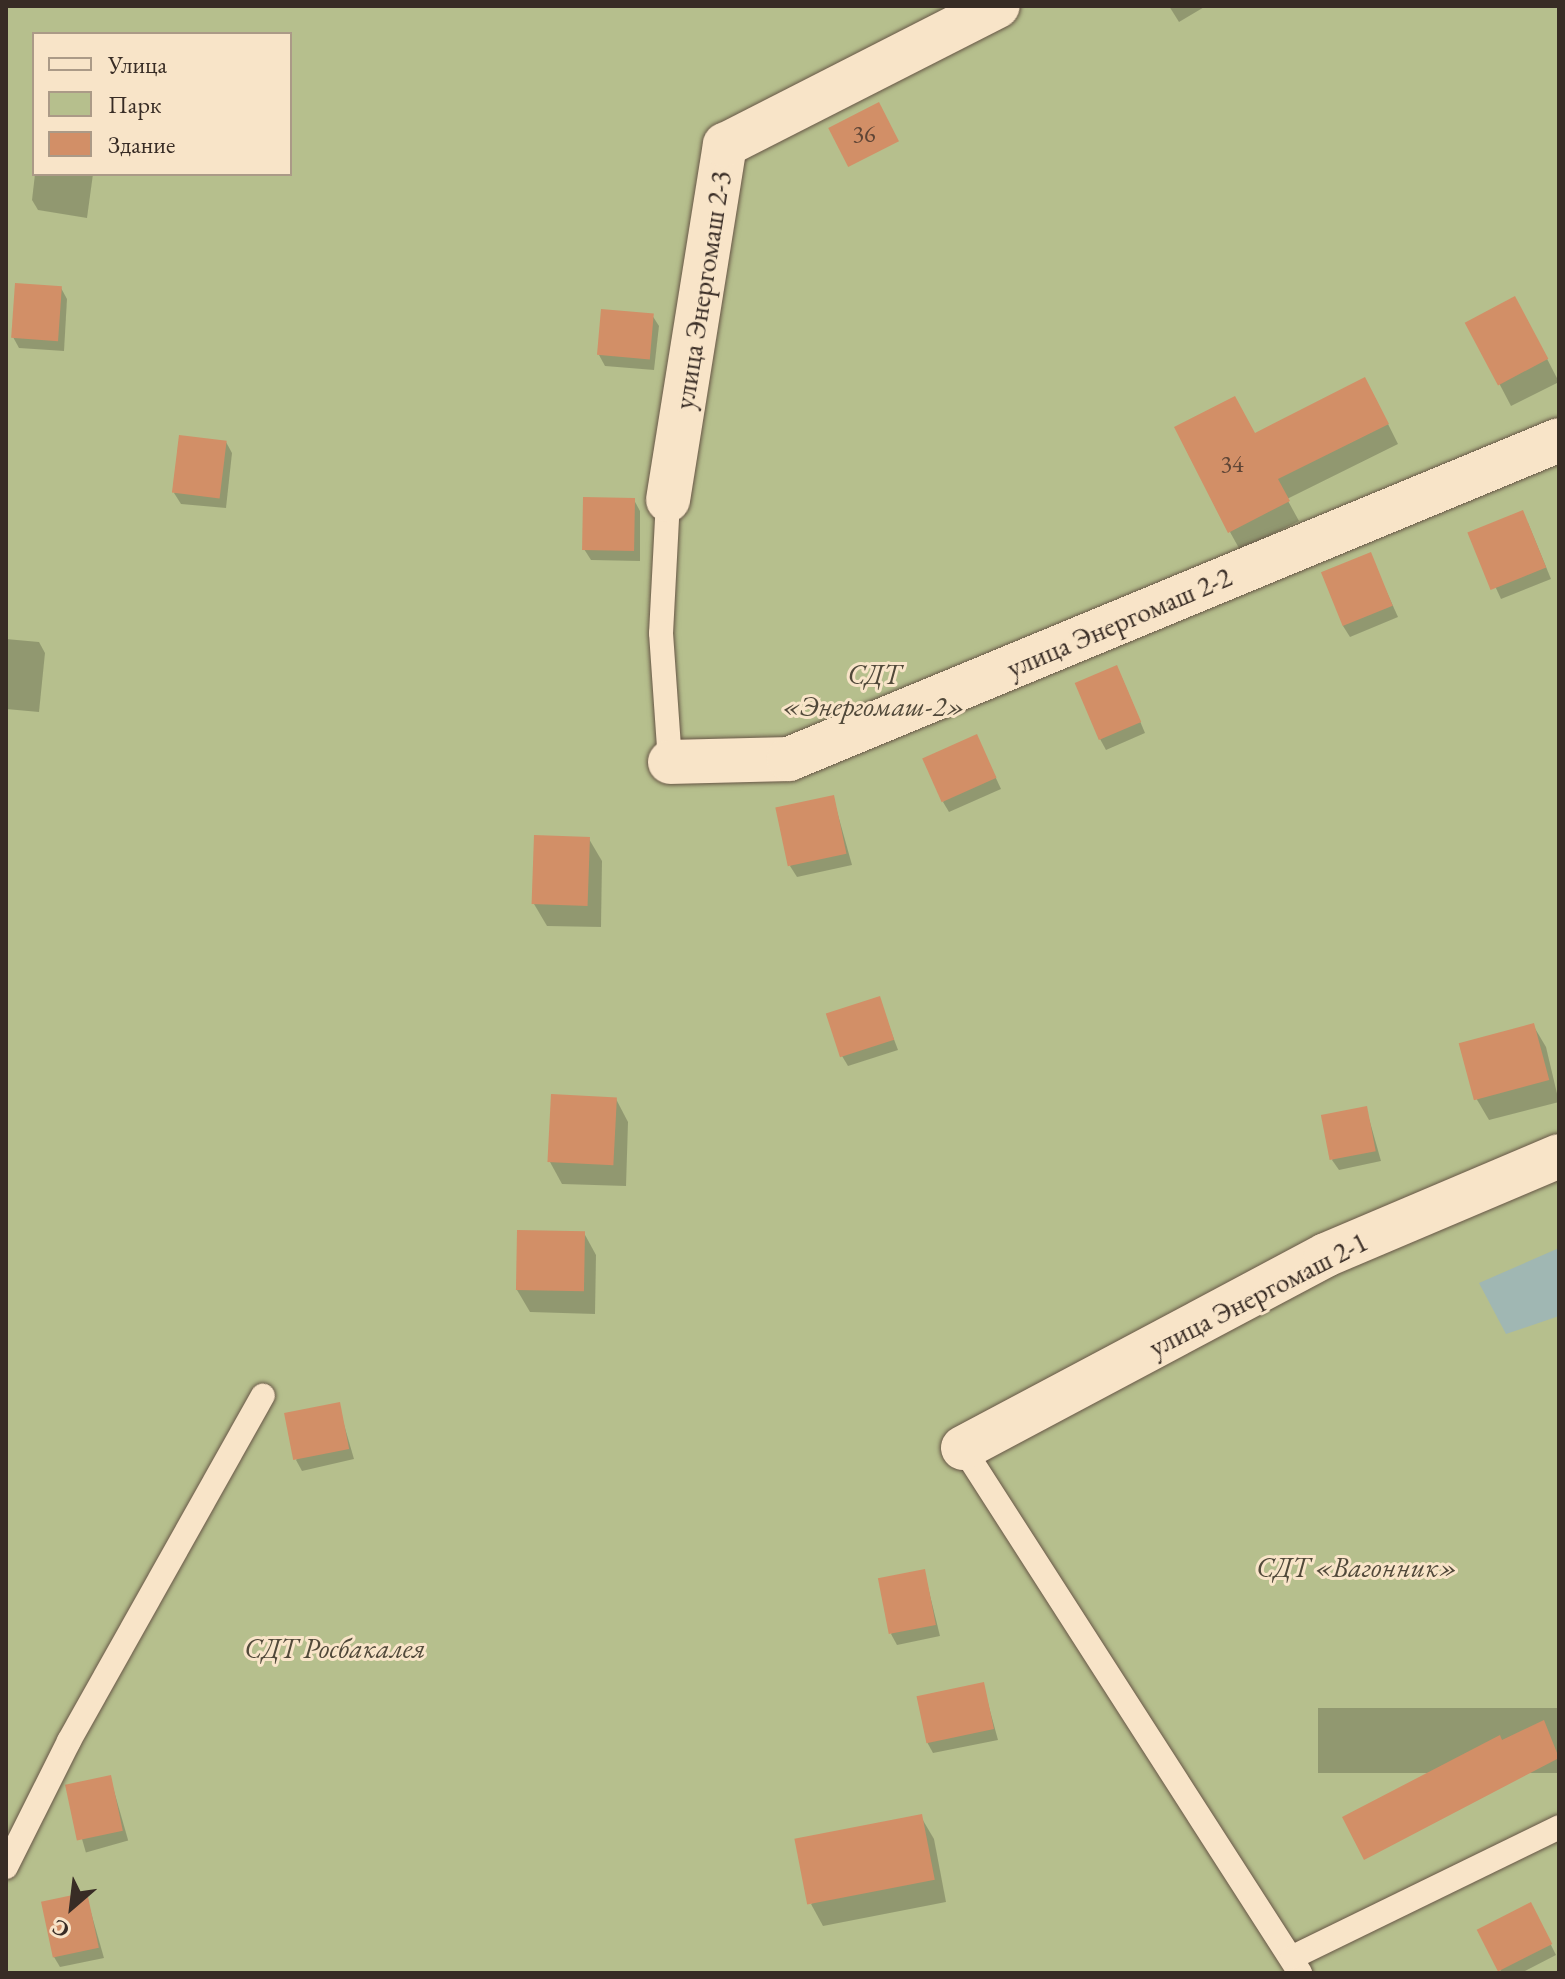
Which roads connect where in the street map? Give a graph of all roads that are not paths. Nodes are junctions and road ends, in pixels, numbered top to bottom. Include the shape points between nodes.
1 (998, 6) edge
2 (1559, 440) edge
3 (668, 500) joint
4 (670, 762) joint
5 (1559, 1156) edge
6 (263, 1396) dead end
7 (963, 1448) joint
8 (1559, 1827) edge
9 (6, 1867) edge
10 (1297, 1965) edge

1 - 3 street, улица Энергомаш 2-3 via 725,145
2 - 4 street, улица Энергомаш 2-2 via 789,759
3 - 4 lane via 661,633
5 - 7 street, улица Энергомаш 2-1 via 1326,1255
6 - 9 lane via 69,1741
7 - 10 lane
8 - 10 lane

